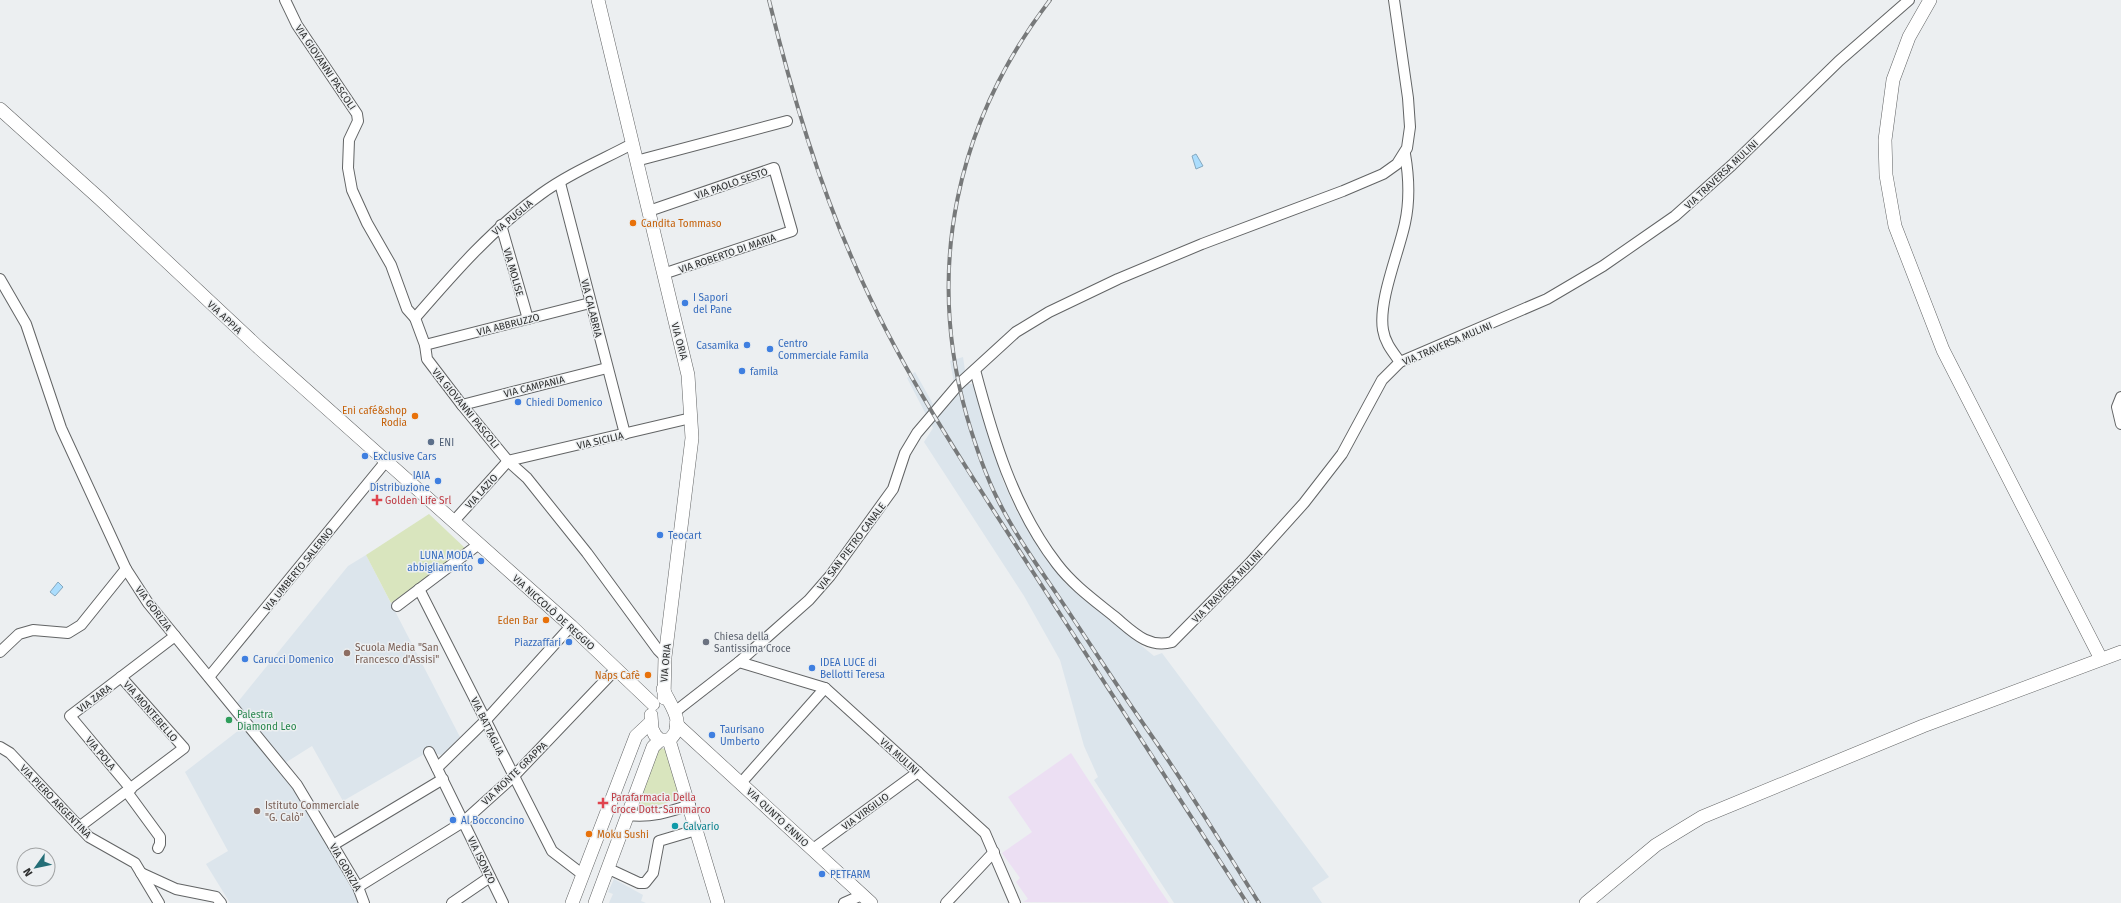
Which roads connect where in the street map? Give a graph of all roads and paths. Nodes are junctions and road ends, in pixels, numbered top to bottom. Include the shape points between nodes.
1 (285, 0) edge
2 (598, 0) edge
3 (1394, 0) edge
4 (1909, 0) edge
5 (1930, 0) edge
6 (0, 109) edge
7 (787, 121) dead end
8 (632, 144) junction
9 (1405, 154) junction
10 (636, 161) junction
11 (560, 183) junction
12 (649, 211) junction
13 (501, 225) junction
14 (792, 231) joint
15 (663, 274) junction
16 (0, 279) edge
17 (590, 303) junction
18 (415, 318) junction
19 (528, 319) junction
20 (425, 345) junction
21 (1400, 362) junction
22 (607, 368) junction
23 (975, 370) junction
24 (2121, 397) edge
25 (462, 405) junction
26 (691, 418) junction
27 (2121, 424) edge
28 (625, 434) junction
29 (387, 460) junction
30 (508, 461) junction
31 (454, 521) junction
32 (479, 544) junction
33 (126, 569) junction
34 (419, 589) junction
35 (397, 606) dead end
36 (571, 626) junction
37 (175, 636) junction
38 (0, 652) edge
39 (2121, 652) edge
40 (665, 656) junction
41 (2101, 659) junction
42 (739, 662) junction
43 (616, 668) junction
44 (121, 677) junction
45 (209, 677) junction
46 (825, 688) junction
47 (661, 697) junction
48 (70, 716) joint
49 (486, 720) junction
50 (651, 722) junction
51 (679, 722) junction
52 (665, 740) junction
53 (0, 747) edge
54 (429, 752) dead end
55 (437, 768) junction
56 (918, 772) junction
57 (513, 777) junction
58 (443, 779) junction
59 (741, 783) junction
60 (129, 791) junction
61 (690, 805) junction
62 (628, 816) junction
63 (463, 822) junction
64 (79, 827) junction
65 (696, 830) junction
66 (333, 845) junction
67 (158, 848) dead end
68 (813, 849) junction
69 (994, 852) junction
70 (609, 869) junction
71 (141, 873) junction
72 (582, 874) junction
73 (490, 877) junction
74 (358, 887) junction
75 (866, 899) edge
76 (159, 903) edge
77 (221, 903) edge
78 (364, 903) edge
79 (452, 903) edge
80 (503, 903) edge
81 (572, 903) edge
82 (595, 903) edge
83 (718, 903) edge
84 (844, 903) edge
85 (946, 903) edge
86 (1016, 903) edge
87 (1586, 903) edge

1 - 18 street, VIA GIOVANNI PASCOLI via 297,25 357,114 358,121 349,140 348,168 352,190 391,265 406,309
2 - 8 main road, VIA ORIA
3 - 9 street via 1408,98 1409,139
4 - 21 street, VIA TRAVERSA MULINI via 1839,61 1732,165 1675,216 1603,266 1547,299
5 - 41 main road via 1909,37 1893,80 1885,140 1886,174 1895,226 1943,350
6 - 29 main road, VIA APPIA via 258,347
7 - 10 street
8 - 10 main road, VIA ORIA
8 - 11 street, VIA PUGLIA
9 - 21 street via 1410,183 1405,223 1384,306 1383,330 1388,346
9 - 23 street, VIA SAN PIETRO CANALE via 1384,174 1202,244 1098,288 1049,312 1008,338
10 - 12 main road, VIA ORIA
11 - 13 street, VIA PUGLIA via 542,193
11 - 17 street, VIA CALABRIA
12 - 14 street, VIA PAOLO SESTO via 774,168
12 - 15 main road, VIA ORIA
13 - 18 street, VIA PUGLIA
13 - 19 street, VIA MOLISE
14 - 15 street, VIA ROBERTO DI MARIA
15 - 26 main road, VIA ORIA via 686,359
16 - 33 street, VIA GORIZIA via 26,324 61,428
17 - 19 street, VIA ABBRUZZO
17 - 22 street, VIA CALABRIA
18 - 20 street, VIA GIOVANNI PASCOLI
19 - 20 street, VIA ABBRUZZO
20 - 25 street, VIA GIOVANNI PASCOLI via 427,359
21 - 23 street, VIA TRAVERSA MULINI via 1382,380 1342,454 1304,504 1172,642 1161,645 1148,642 1134,633 1078,588 1057,564 1020,504 1000,455
22 - 25 street, VIA CAMPANIA
22 - 28 street, VIA CALABRIA
23 - 42 street, VIA SAN PIETRO CANALE via 917,433 905,453 893,489 830,576 809,600
24 - 27 street via 2117,407
25 - 30 street, VIA GIOVANNI PASCOLI
26 - 28 street, VIA SICILIA
26 - 40 main road, VIA ORIA via 692,438
28 - 30 street, VIA SICILIA
29 - 31 main road, VIA APPIA
29 - 45 street, VIA UMBERTO SALERNO
30 - 31 street, VIA LAZIO
30 - 40 street, VIA GIOVANNI PASCOLI via 527,478
31 - 32 main road, VIA NICCOLÒ DE REGGIO
32 - 34 street
32 - 36 main road, VIA NICCOLÒ DE REGGIO
33 - 37 street, VIA GORIZIA via 148,603
33 - 38 street via 81,625 68,633 33,630 20,634
34 - 35 street
34 - 49 street, VIA BATTAGLIA
36 - 43 main road, VIA NICCOLÒ DE REGGIO
36 - 49 street
37 - 44 street, VIA ZARA
37 - 45 street, VIA GORIZIA
39 - 41 main road
40 - 47 main road, VIA ORIA
41 - 87 main road via 1923,726 1702,817 1656,845
42 - 46 street, VIA MULINI
42 - 51 street, VIA SAN PIETRO CANALE
43 - 47 main road, VIA NICCOLÒ DE REGGIO
43 - 57 street, VIA MONTE GRAPPA
44 - 48 street, VIA ZARA
44 - 60 street, VIA MONTEBELLO via 184,748
45 - 66 street, VIA GORIZIA via 297,785
46 - 56 street, VIA MULINI
46 - 59 street
47 - 50 main road, VIA ORIA
47 - 51 main road, VIA QUNTO ENNIO
48 - 60 street, VIA POLA
49 - 55 street
49 - 57 street, VIA BATTAGLIA
50 - 52 main road via 655,735
50 - 72 main road via 636,736
51 - 52 main road via 675,732
51 - 59 main road, VIA QUNTO ENNIO
52 - 61 main road
52 - 62 main road via 653,747
53 - 64 street, VIA PIERO ARGENTINA via 10,753
54 - 55 street, VIA ISONZO
55 - 58 street, VIA ISONZO
56 - 68 street, VIA VIRGILIO
56 - 69 street, VIA MULINI via 985,833
57 - 63 street, VIA MONTE GRAPPA
57 - 72 street, VIA BATTAGLIA via 552,851
58 - 63 street, VIA ISONZO
58 - 66 street
59 - 68 main road, VIA QUNTO ENNIO
60 - 64 street
60 - 67 street, VIA POLA via 160,837
61 - 62 street via 662,814
61 - 65 main road
62 - 70 main road
63 - 73 street, VIA ISONZO
63 - 74 street, VIA MONTE GRAPPA
64 - 71 street, VIA PIERO ARGENTINA via 89,837 135,863
65 - 70 street via 659,841 653,873 645,883
65 - 83 main road
66 - 74 street, VIA GORIZIA
68 - 75 main road, VIA QUNTO ENNIO
69 - 85 street
69 - 86 street, VIA MULINI
70 - 82 main road
71 - 76 street
71 - 77 street via 176,889 216,897
72 - 81 main road
73 - 79 street
73 - 80 street, VIA ISONZO
74 - 78 street, VIA GORIZIA
75 - 84 street

